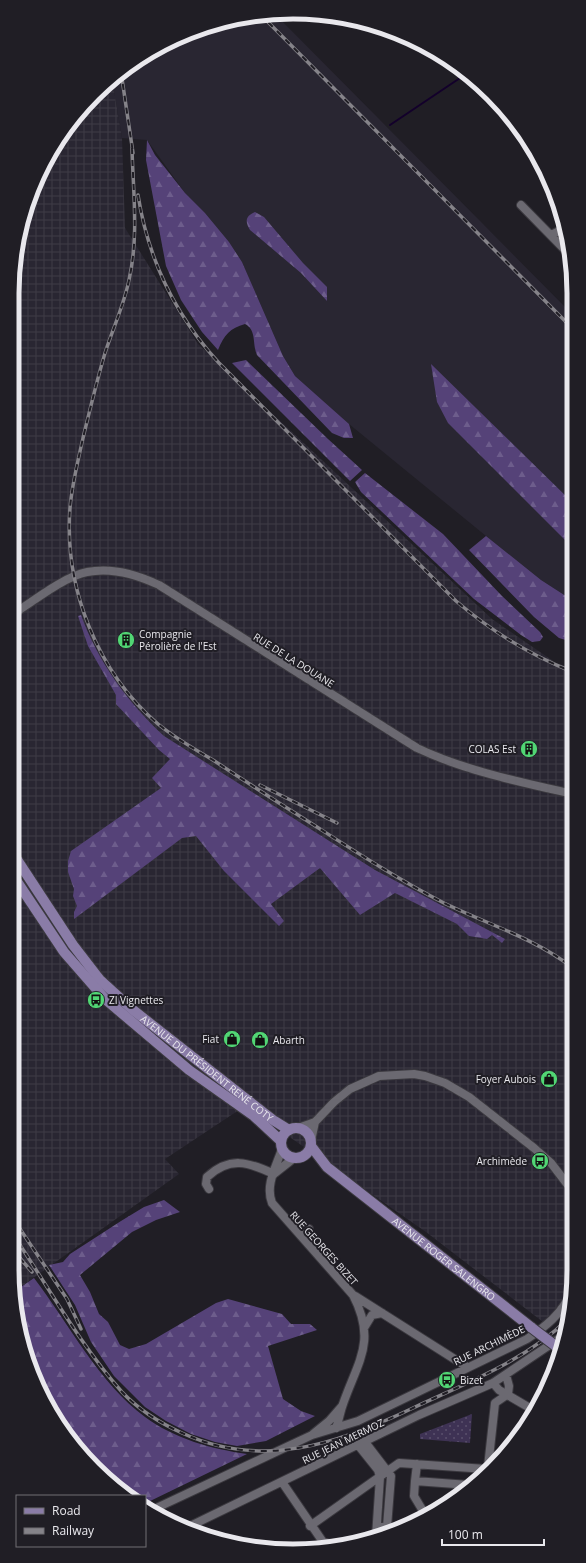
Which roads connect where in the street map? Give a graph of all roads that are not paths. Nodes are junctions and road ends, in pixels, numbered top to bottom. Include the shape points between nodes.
1 (521, 205) dead end
2 (560, 231) edge
3 (551, 235) junction
4 (563, 248) edge
5 (19, 611) edge
6 (567, 793) edge
7 (19, 863) edge
8 (19, 884) edge
9 (315, 1122) junction
10 (294, 1129) junction
11 (311, 1144) junction
12 (281, 1145) junction
13 (298, 1158) junction
14 (327, 1167) junction
15 (274, 1174) junction
16 (567, 1185) edge
17 (209, 1189) dead end
18 (309, 1229) dead end
19 (303, 1238) junction
20 (353, 1295) junction
21 (565, 1303) edge
22 (382, 1313) junction
23 (364, 1328) junction
24 (558, 1339) edge
25 (556, 1347) edge
26 (467, 1367) junction
27 (506, 1375) junction
28 (493, 1383) junction
29 (508, 1394) junction
30 (342, 1405) junction
31 (530, 1408) edge
32 (363, 1418) junction
33 (336, 1428) junction
34 (312, 1436) junction
35 (361, 1444) junction
36 (488, 1463) edge
37 (417, 1464) junction
38 (483, 1468) edge
39 (388, 1471) junction
40 (380, 1477) junction
41 (282, 1482) junction
42 (415, 1482) junction
43 (463, 1485) edge
44 (157, 1508) edge
45 (423, 1511) edge
46 (193, 1525) edge
47 (310, 1526) junction
48 (377, 1527) junction
49 (387, 1527) edge
50 (387, 1527) edge
51 (377, 1531) edge
52 (324, 1542) edge

1 - 3 street
2 - 3 street
3 - 4 street
5 - 6 street, RUE DE LA DOUANE via 83,573 104,571 140,577 159,586 417,748 471,770
7 - 10 main road, AVENUE DU PRÉSIDENT RENÉ COTY via 74,946 100,980 133,1010 273,1120
8 - 12 main road, AVENUE DU PRÉSIDENT RENÉ COTY via 64,952 105,999 189,1070 254,1116
9 - 10 street
9 - 11 street
9 - 16 street via 334,1102 363,1082 379,1076 425,1076 445,1083 469,1097 551,1163
10 - 11 main road via 307,1133
10 - 12 main road via 285,1132
11 - 13 main road via 308,1152
11 - 14 main road, AVENUE ROGER SALENGRO
12 - 13 main road via 287,1155
12 - 15 street, RUE GEORGES BIZET
13 - 14 main road, AVENUE ROGER SALENGRO
13 - 15 street
14 - 25 main road, AVENUE ROGER SALENGRO, bridge
15 - 17 street via 251,1164 226,1164 207,1177 206,1184
15 - 19 street, RUE GEORGES BIZET via 269,1188 272,1203
18 - 19 street
19 - 20 street, RUE GEORGES BIZET
20 - 22 street
20 - 23 street, RUE GEORGES BIZET via 362,1313
21 - 26 street, RUE ARCHIMÈDE via 552,1320 527,1339
22 - 23 street via 372,1315
22 - 26 street
23 - 30 street, RUE GEORGES BIZET via 363,1355
24 - 27 street, RUE JEAN MERMOZ
26 - 32 street, RUE ARCHIMÈDE
27 - 28 street, RUE JEAN MERMOZ
27 - 29 street
28 - 29 street via 499,1390
28 - 35 street, RUE JEAN MERMOZ
29 - 31 street
29 - 36 street via 495,1403
30 - 32 street via 350,1418
30 - 33 street, RUE GEORGES BIZET
30 - 34 street, RUE GEORGES BIZET
32 - 33 street, RUE ARCHIMÈDE
33 - 34 street, RUE GEORGES BIZET
34 - 44 street, RUE GEORGES BIZET
35 - 39 street
35 - 40 street
35 - 41 street, RUE JEAN MERMOZ
37 - 38 street
37 - 39 street via 399,1464
37 - 42 street
39 - 40 street
39 - 50 street via 391,1476
40 - 47 street
40 - 48 street
41 - 46 street, RUE JEAN MERMOZ
41 - 47 street
42 - 43 street
42 - 45 street via 414,1496
47 - 52 street
48 - 49 street
48 - 51 street

